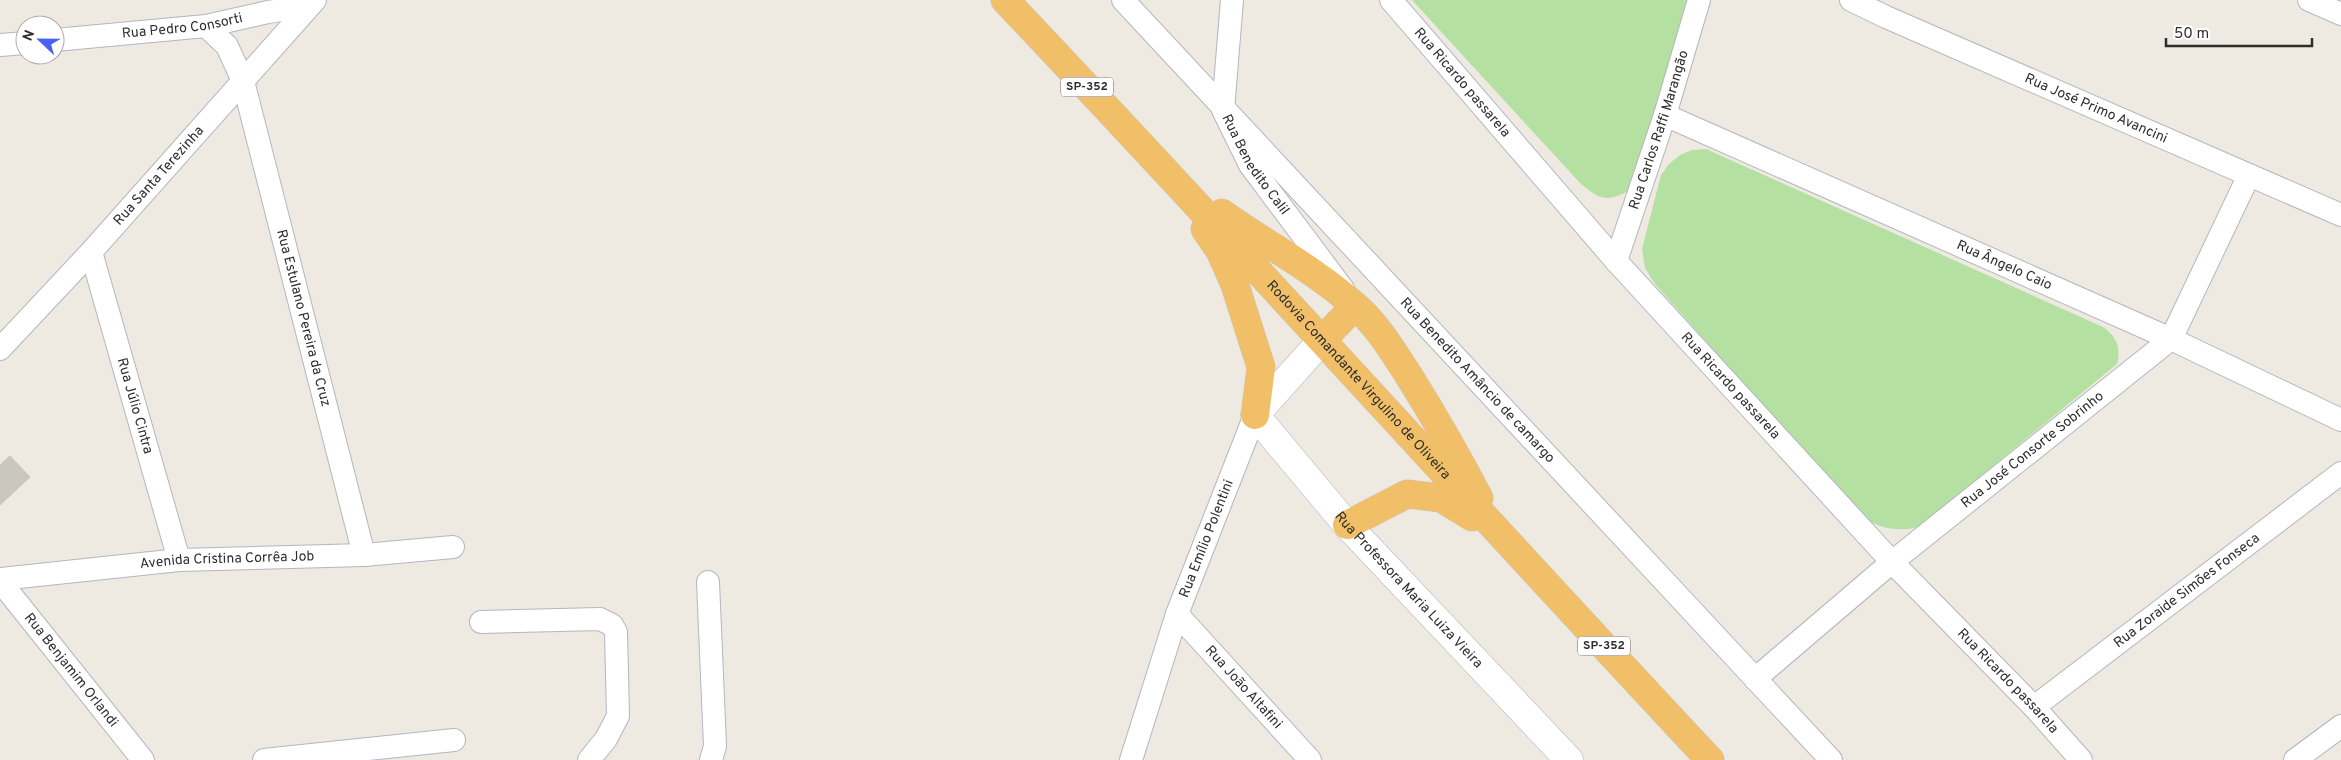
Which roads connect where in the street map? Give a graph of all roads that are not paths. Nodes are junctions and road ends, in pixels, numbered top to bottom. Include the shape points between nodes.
1 (1005, 0) edge
2 (1124, 0) edge
3 (1232, 0) edge
4 (1391, 0) edge
5 (1699, 0) edge
6 (1851, 0) edge
7 (2309, 0) edge
8 (312, 3) edge
9 (1889, 9) edge
10 (2341, 14) edge
11 (206, 26) junction
12 (65, 39) edge
13 (15, 44) edge
14 (0, 45) edge
15 (243, 81) junction
16 (1223, 110) junction
17 (1665, 115) junction
18 (1169, 173) junction
19 (2249, 175) junction
20 (2341, 215) edge
21 (91, 252) junction
22 (1616, 261) junction
23 (1355, 306) junction
24 (1323, 339) junction
25 (2171, 339) junction
26 (0, 349) edge
27 (1255, 415) junction
28 (2341, 420) edge
29 (2341, 473) edge
30 (1347, 525) junction
31 (1497, 533) junction
32 (453, 547) dead end
33 (364, 555) junction
34 (179, 560) junction
35 (1892, 562) junction
36 (0, 580) edge
37 (708, 582) dead end
38 (1176, 614) junction
39 (481, 622) dead end
40 (1756, 679) junction
41 (2034, 708) junction
42 (2341, 726) edge
43 (454, 740) dead end
44 (142, 760) edge
45 (264, 760) edge
46 (589, 760) edge
47 (711, 760) edge
48 (1131, 760) edge
49 (1310, 760) edge
50 (1568, 760) edge
51 (1710, 760) edge
52 (1831, 760) edge
53 (2081, 760) edge
54 (2295, 760) edge

1 - 18 highway, Rodovia Comandante Virgulino de Oliveira / SP-352
2 - 16 street, Rua Benedito Amâncio de camargo
3 - 16 street, Rua Benedito Calil
4 - 22 street, Rua Ricardo passarela
5 - 17 street, Rua Carlos Raffi Marangão
6 - 9 street, Rua José Primo Avancini
7 - 10 street
8 - 11 street, Rua Pedro Consorti
8 - 15 street, Rua Santa Terezinha
9 - 19 street, Rua José Primo Avancini
11 - 12 street, Rua Pedro Consorti
11 - 15 street, Rua Estulano Pereira da Cruz via 226,46
13 - 14 street
15 - 21 street, Rua Santa Terezinha
15 - 33 street, Rua Estulano Pereira da Cruz
16 - 23 street, Rua Benedito Calil via 1250,165
16 - 40 street, Rua Benedito Amâncio de camargo
17 - 22 street, Rua Carlos Raffi Marangão
17 - 25 street, Rua Ângelo Caio
18 - 23 highway via 1256,238 1331,285
18 - 24 highway, Rodovia Comandante Virgulino de Oliveira / SP-352
18 - 27 highway via 1220,251 1235,284 1261,367
19 - 20 street, Rua José Primo Avancini
19 - 25 street, Rua José Consorte Sobrinho
21 - 26 street, Rua Santa Terezinha
21 - 34 street, Rua Júlio Cintra
22 - 35 street, Rua Ricardo passarela
23 - 24 highway
23 - 31 highway via 1383,335 1447,436
24 - 27 street, Rua Emílio Polentini
24 - 31 highway, Rodovia Comandante Virgulino de Oliveira / SP-352
25 - 28 street, Rua Ângelo Caio
25 - 35 street, Rua José Consorte Sobrinho
27 - 30 street, Rua Professora Maria Luiza Vieira
27 - 38 street, Rua Emílio Polentini
29 - 41 street, Rua Zoraide Simões Fonseca
30 - 31 highway via 1407,494 1441,498
30 - 50 street, Rua Professora Maria Luiza Vieira
31 - 51 highway, Rodovia Comandante Virgulino de Oliveira / SP-352
32 - 33 street, Avenida Cristina Corrêa Job
33 - 34 street, Avenida Cristina Corrêa Job
34 - 36 street, Avenida Cristina Corrêa Job
35 - 40 street, Rua José Consorte Sobrinho
35 - 41 street, Rua Ricardo passarela
36 - 44 street, Rua Benjamim Orlandi
37 - 47 street via 715,746
38 - 48 street, Rua Emílio Polentini
38 - 49 street, Rua João Altafini
39 - 46 street via 600,619 612,625 616,632 618,716 606,739
40 - 52 street, Rua Benedito Amâncio de camargo
41 - 53 street, Rua Ricardo passarela
42 - 54 street
43 - 45 street

